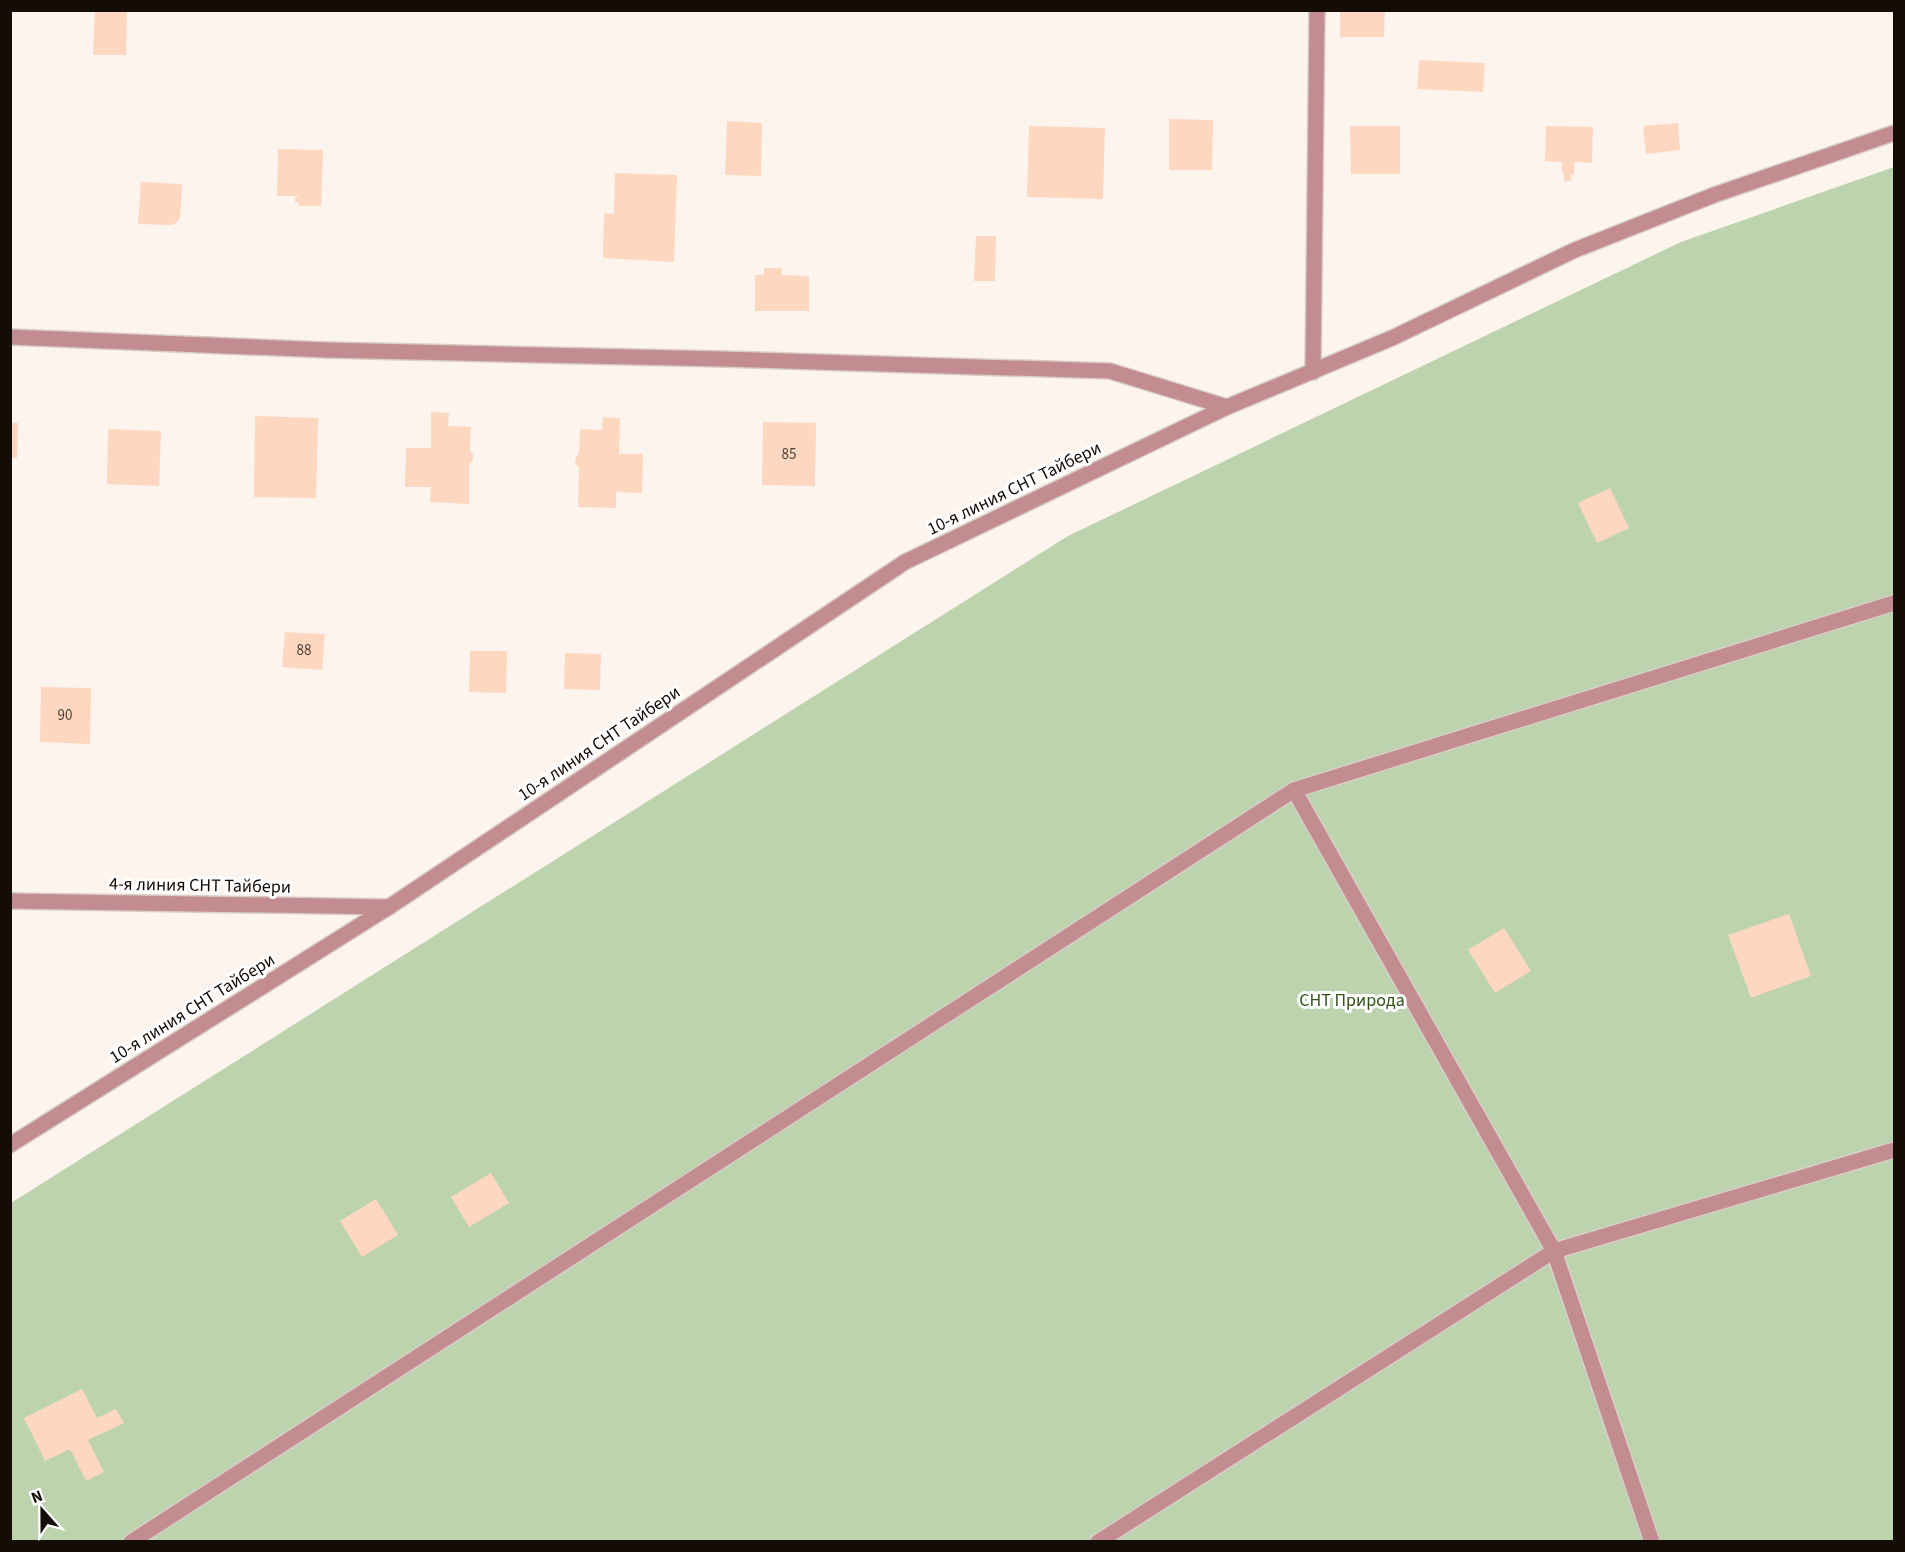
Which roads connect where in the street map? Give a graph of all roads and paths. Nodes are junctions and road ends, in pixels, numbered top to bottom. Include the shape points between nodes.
1 (1317, 10) edge
2 (1894, 133) edge
3 (10, 337) edge
4 (1313, 372) junction
5 (1227, 407) junction
6 (1894, 603) edge
7 (1294, 790) junction
8 (10, 901) edge
9 (389, 907) junction
10 (10, 1145) edge
11 (1894, 1150) edge
12 (1554, 1251) junction
13 (130, 1542) edge
14 (1098, 1542) edge
15 (1652, 1542) edge

1 - 4 street
2 - 4 street, 10-я линия СНТ Тайбери via 1713,195 1575,250
3 - 5 street via 326,350 1110,371
4 - 5 street, 10-я линия СНТ Тайбери
5 - 9 street, 10-я линия СНТ Тайбери via 905,562
6 - 7 street
7 - 12 street
7 - 13 street
8 - 9 street, 4-я линия СНТ Тайбери
9 - 10 street, 10-я линия СНТ Тайбери
11 - 12 street
12 - 14 street
12 - 15 street

